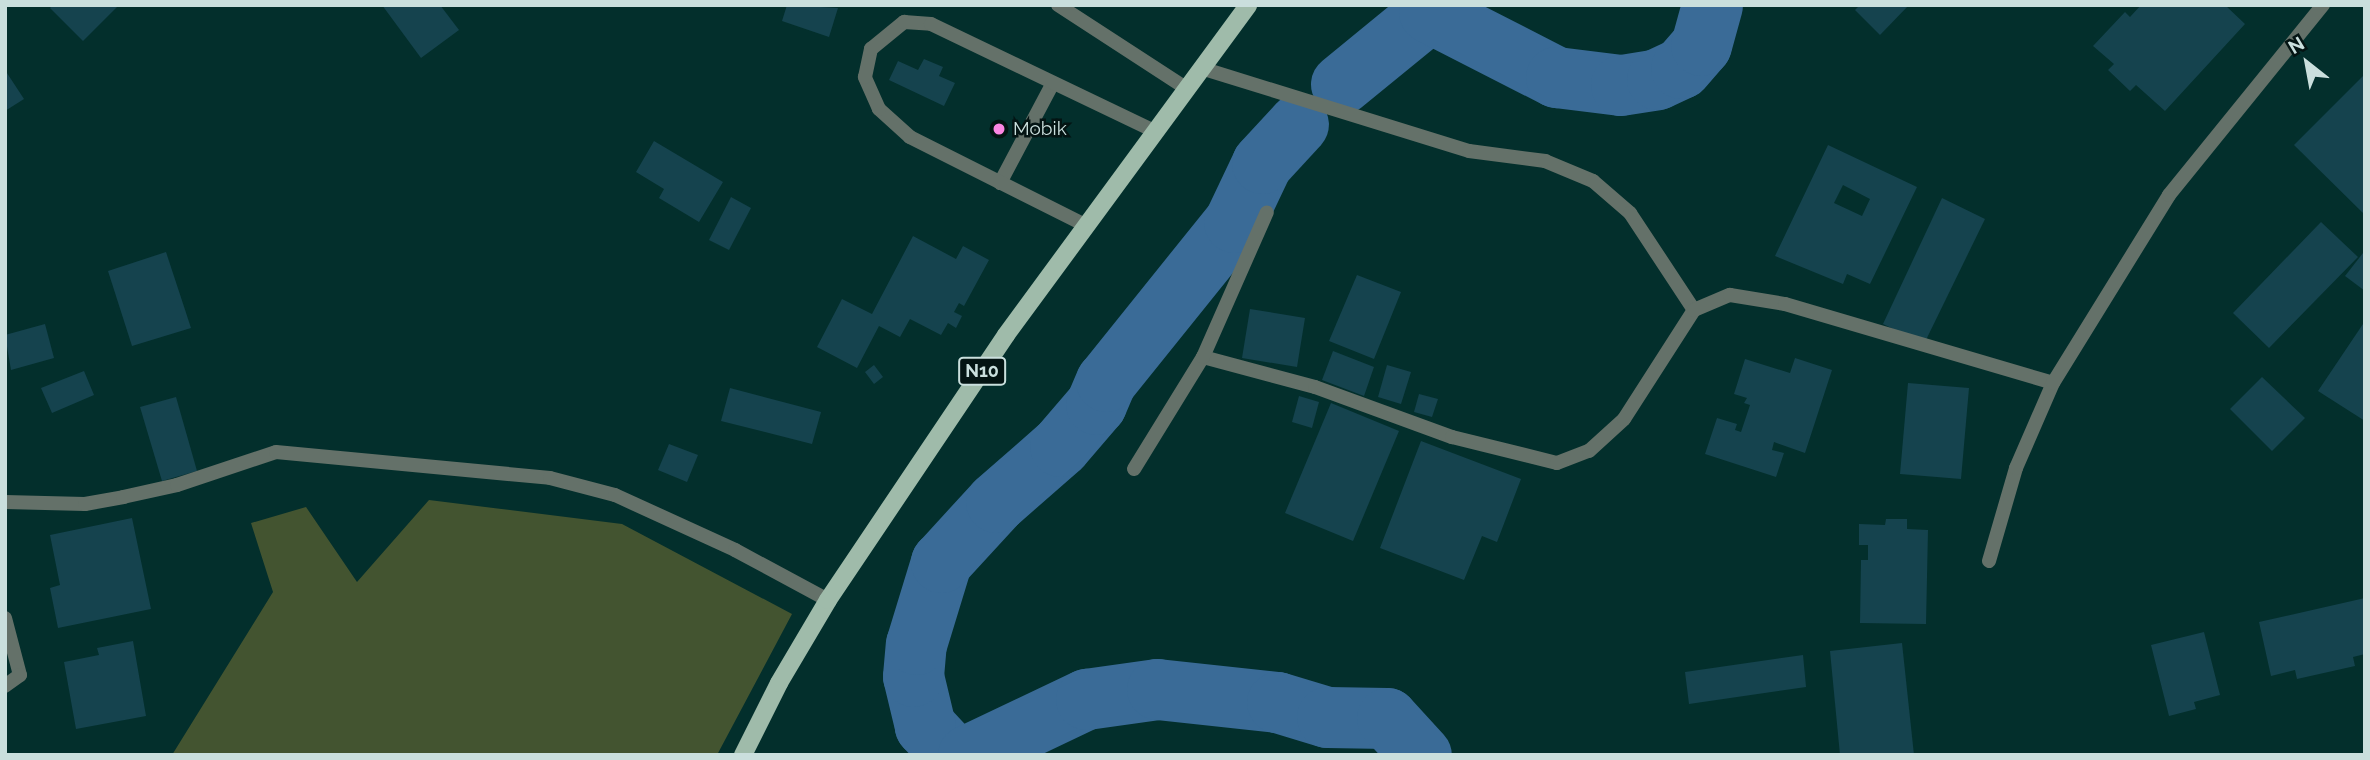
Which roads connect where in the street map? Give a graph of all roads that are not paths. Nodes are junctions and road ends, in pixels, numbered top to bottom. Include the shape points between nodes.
1 (1058, 5) edge
2 (1248, 5) edge
3 (2323, 5) edge
4 (1201, 68) junction
5 (1054, 83) junction
6 (1186, 88) junction
7 (1154, 131) junction
8 (1000, 183) junction
9 (1267, 212) dead end
10 (1084, 225) junction
11 (1694, 310) junction
12 (1203, 357) junction
13 (2053, 383) junction
14 (1134, 469) dead end
15 (5, 502) edge
16 (1989, 561) dead end
17 (828, 600) junction
18 (5, 618) edge
19 (5, 686) edge
20 (743, 755) edge

1 - 6 street
2 - 4 main road, N10
3 - 13 street via 2169,195
4 - 6 main road, N10
4 - 11 street via 1469,151 1545,161 1592,181 1630,213
5 - 7 street
5 - 8 street
5 - 8 street via 931,24 904,22 871,49 865,77 879,109 910,137
6 - 7 main road, N10
7 - 10 main road, N10
8 - 10 street
9 - 12 street
10 - 17 main road, N10
11 - 12 street via 1624,419 1589,451 1557,463 1452,437 1315,387
11 - 13 street via 1730,295 1786,304
12 - 14 street
13 - 16 street via 2016,468
15 - 17 street via 85,504 177,485 276,452 550,478 615,495
17 - 20 main road, N10
18 - 19 street via 20,675

